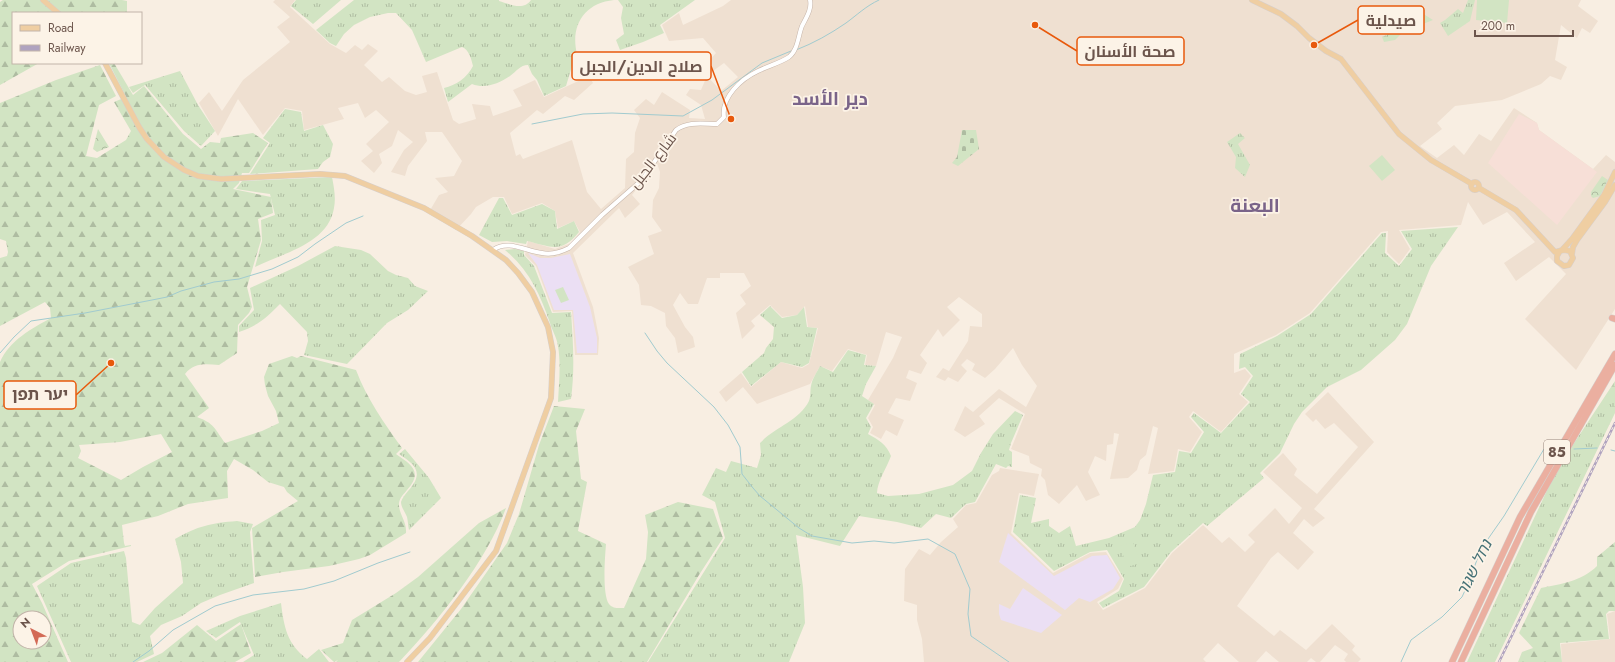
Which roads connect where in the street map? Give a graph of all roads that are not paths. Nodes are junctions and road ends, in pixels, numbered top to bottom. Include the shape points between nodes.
1 (43, 0) edge
2 (810, 0) edge
3 (1252, 0) edge
4 (57, 12) edge
5 (106, 64) edge
6 (1615, 172) edge
7 (1615, 185) edge
8 (1528, 223) junction
9 (493, 250) junction
10 (1561, 251) junction
11 (1572, 254) junction
12 (1557, 259) junction
13 (1615, 348) edge
14 (1615, 354) edge
15 (1615, 365) edge
16 (1606, 371) junction
17 (406, 662) edge
18 (1452, 662) edge
19 (1461, 662) edge

1 - 4 main road
2 - 9 street, شارع الجبل via 811,6 795,50 789,56 757,71 731,93 725,102 724,117 717,124 687,124 676,130 642,180 602,215 570,248 547,254 509,246 500,246
3 - 8 main road via 1281,14 1314,42 1341,59 1399,134 1431,160 1472,184 1478,183 1479,188 1516,210
5 - 9 main road via 147,139 164,157 184,170 198,176 221,179 320,174 345,176 424,208
6 - 10 main road via 1604,195
7 - 11 main road via 1577,240
8 - 10 main road via 1553,250
8 - 12 main road
9 - 17 main road via 511,265 532,292 548,327 553,352 551,398 496,551 430,638
10 - 11 main road via 1568,250
10 - 12 main road
11 - 12 main road via 1572,260 1566,266 1561,265
13 - 16 highway
14 - 16 highway, 85
15 - 19 highway, 85 via 1531,512
16 - 18 highway, 85 via 1520,517

